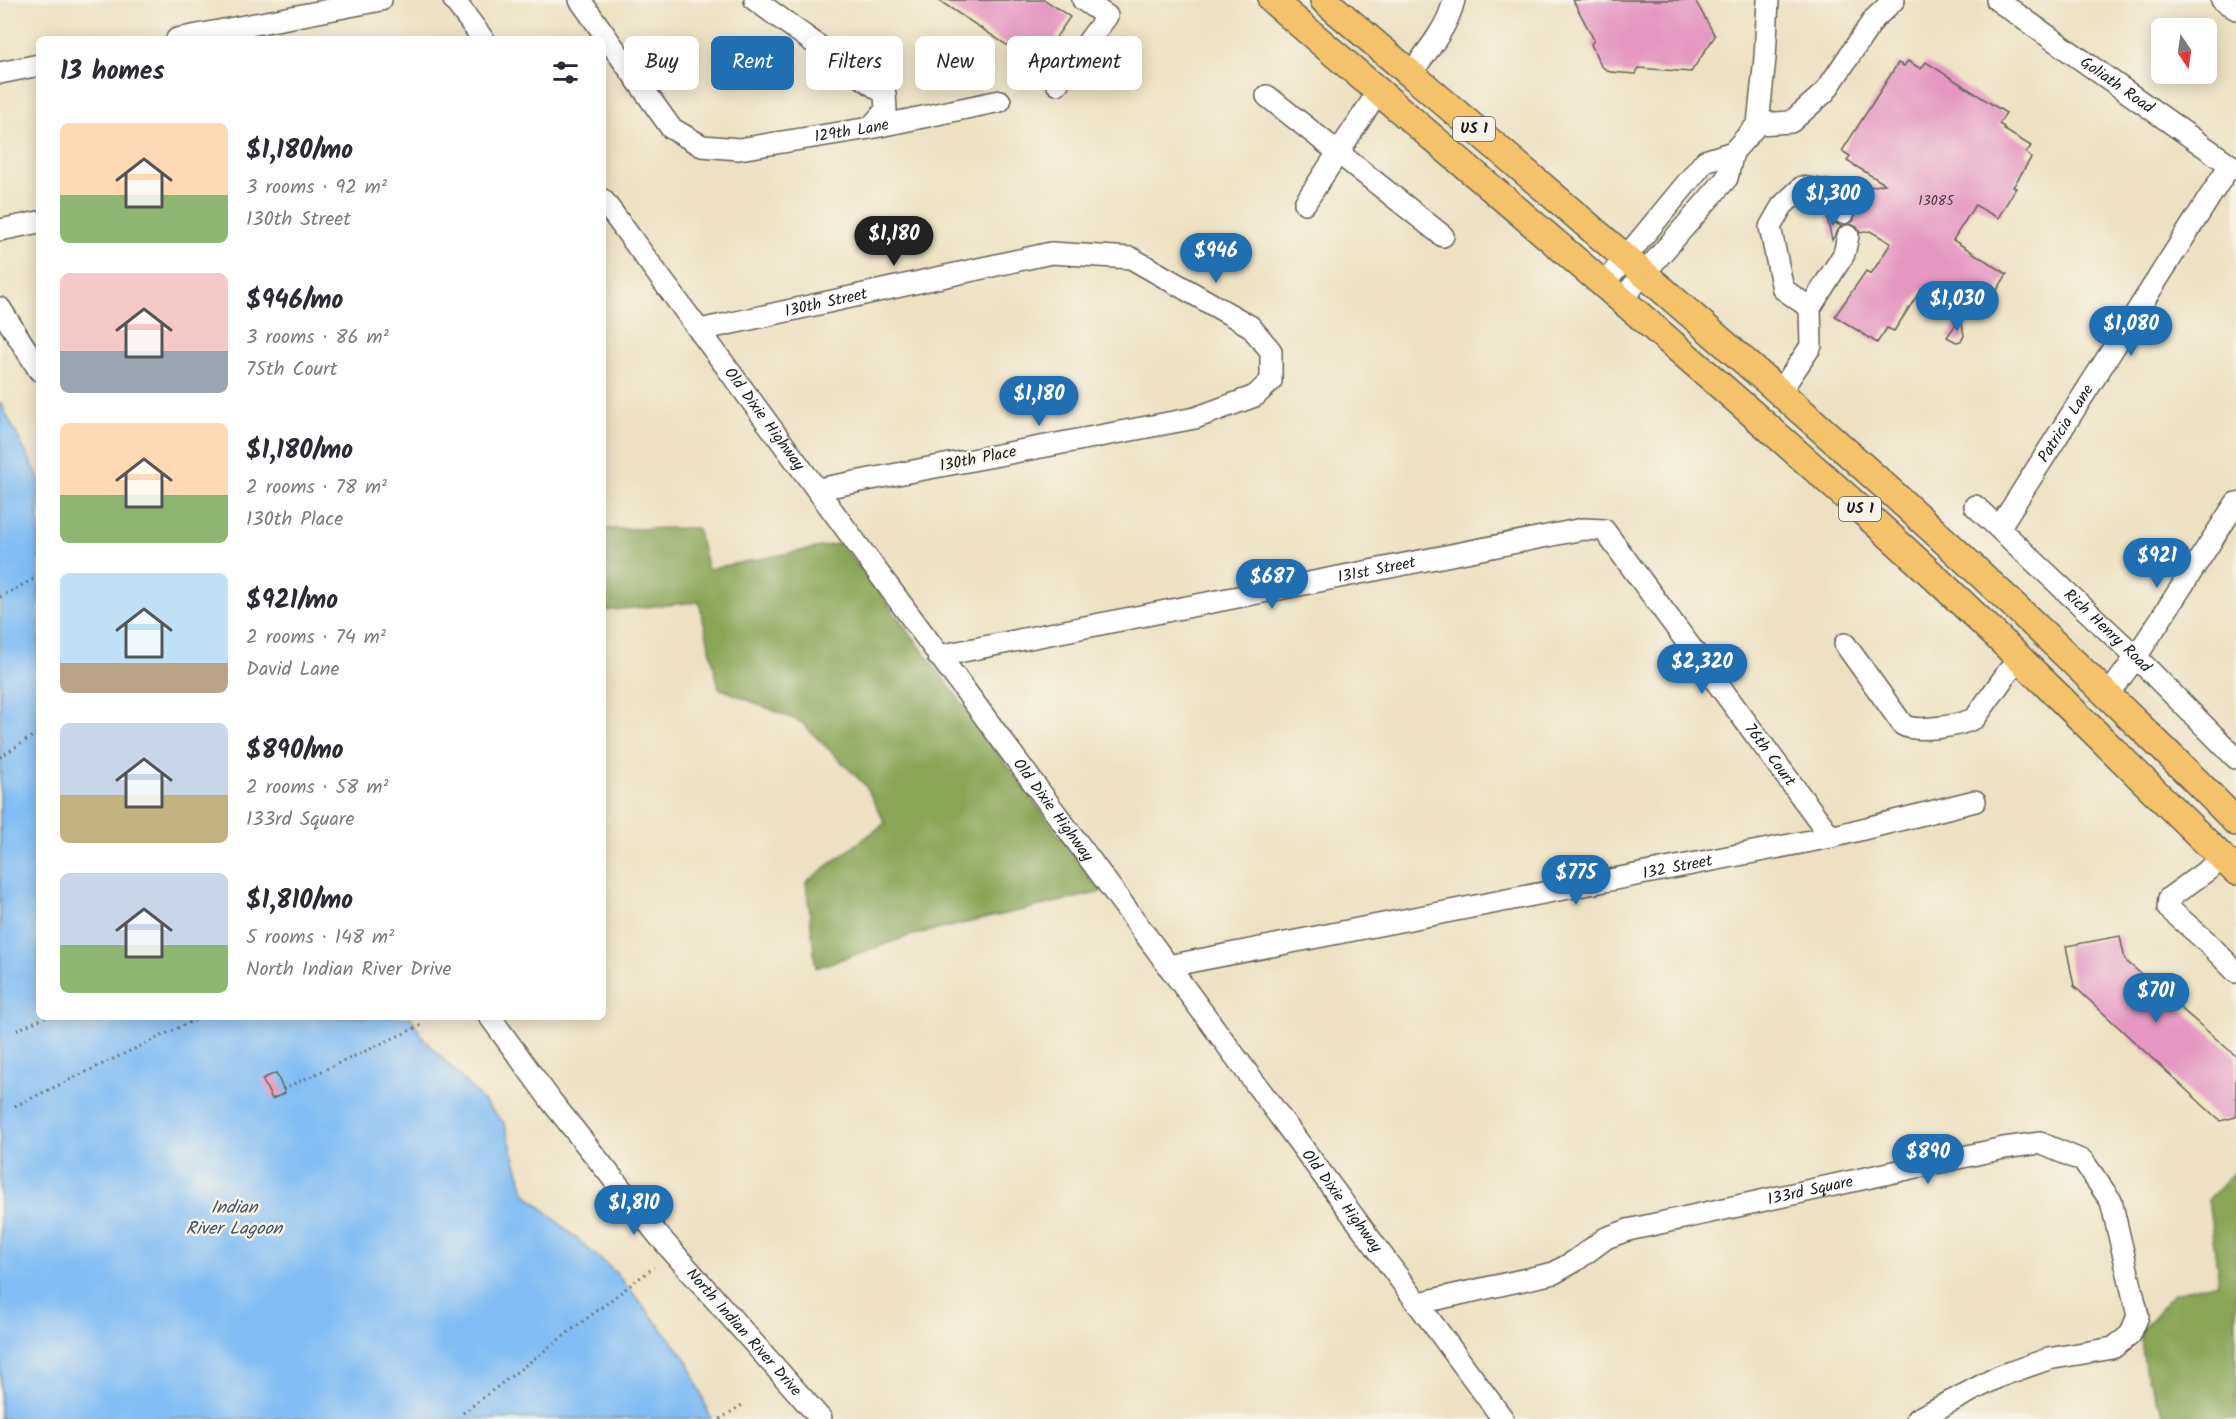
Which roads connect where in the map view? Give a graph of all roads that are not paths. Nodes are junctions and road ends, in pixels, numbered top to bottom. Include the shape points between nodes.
1 (381, 0) edge
2 (454, 0) edge
3 (580, 0) edge
4 (755, 0) edge
5 (1083, 0) edge
6 (1272, 0) edge
7 (1324, 0) edge
8 (1454, 0) edge
9 (1768, 0) edge
10 (1894, 0) edge
11 (1998, 0) edge
12 (2222, 0) edge
13 (2236, 9) edge
14 (193, 36) edge
15 (481, 36) edge
16 (606, 36) edge
17 (1092, 36) edge
18 (606, 37) edge
19 (36, 66) edge
20 (0, 73) edge
21 (1410, 74) junction
22 (1378, 92) junction
23 (1267, 96) dead end
24 (1000, 101) dead end
25 (1758, 124) junction
26 (870, 128) junction
27 (1339, 152) junction
28 (2233, 167) edge
29 (1305, 203) dead end
30 (606, 204) edge
31 (1843, 213) dead end
32 (36, 223) edge
33 (0, 230) edge
34 (1443, 236) dead end
35 (1848, 236) dead end
36 (1634, 266) junction
37 (1612, 292) junction
38 (0, 308) edge
39 (1810, 308) junction
40 (700, 330) junction
41 (36, 365) edge
42 (1271, 381) joint
43 (1780, 392) junction
44 (818, 489) junction
45 (2236, 503) edge
46 (1975, 506) dead end
47 (1999, 528) junction
48 (1604, 530) joint
49 (1845, 644) dead end
50 (938, 656) junction
51 (2136, 657) junction
52 (2018, 658) junction
53 (2108, 695) junction
54 (2236, 758) edge
55 (1975, 801) dead end
56 (2233, 810) edge
57 (1831, 837) junction
58 (2230, 865) edge
59 (1168, 966) junction
60 (2236, 972) edge
61 (492, 1020) edge
62 (1419, 1303) junction
63 (821, 1419) edge
64 (1503, 1419) edge
65 (1917, 1419) edge

1 - 14 street
2 - 15 street
3 - 16 street, 129th Lane
4 - 26 street via 885,94 886,110
5 - 17 street via 1107,16
6 - 22 main road, US 1
7 - 21 main road, US 1
8 - 21 street via 1433,44
9 - 25 street
10 - 25 street via 1874,19 1825,92 1791,122
11 - 28 street, Goliath Road
12 - 13 street
18 - 26 street, 129th Lane via 671,128 702,146 739,149
19 - 20 street
21 - 36 main road, US 1
22 - 27 street
22 - 37 main road, US 1
23 - 27 street
24 - 26 street, 129th Lane
25 - 36 street via 1733,152 1705,161
27 - 29 street
27 - 34 street
28 - 47 street, Patricia Lane
30 - 40 street, Old Dixie Highway
31 - 39 street via 1833,192 1802,187 1782,206 1770,227 1783,289
32 - 33 street
35 - 39 street via 1844,254
36 - 37 street
36 - 43 main road, US 1
37 - 52 main road, US 1 via 1881,528
38 - 41 street
39 - 43 street via 1811,346
40 - 42 street, 130th Street via 1051,253 1093,254 1131,258 1250,326 1271,351
40 - 44 street, Old Dixie Highway
42 - 44 street, 130th Place via 1255,396 1195,418
43 - 53 main road, US 1
44 - 50 street, Old Dixie Highway
45 - 51 street
46 - 47 street, Rich Henry Road
47 - 51 street, Rich Henry Road
48 - 50 street, 131st Street via 1583,529
48 - 57 street, 76th Court
49 - 52 street via 1902,724 1919,729 1975,718
50 - 59 street, Old Dixie Highway
51 - 53 street
51 - 54 street, Rich Henry Road
52 - 58 main road, US 1
53 - 56 main road, US 1
55 - 57 street, 132 Street
57 - 59 street, 132 Street
58 - 60 street via 2169,898 2168,908
59 - 62 street, Old Dixie Highway
61 - 63 street, North Indian River Drive via 658,1235
62 - 64 street, Old Dixie Highway
62 - 65 street, 133rd Square via 1554,1273 1606,1238 1628,1230 1992,1151 2040,1143 2083,1161 2111,1201 2138,1316 2130,1335 2113,1348 2048,1359 2000,1376

